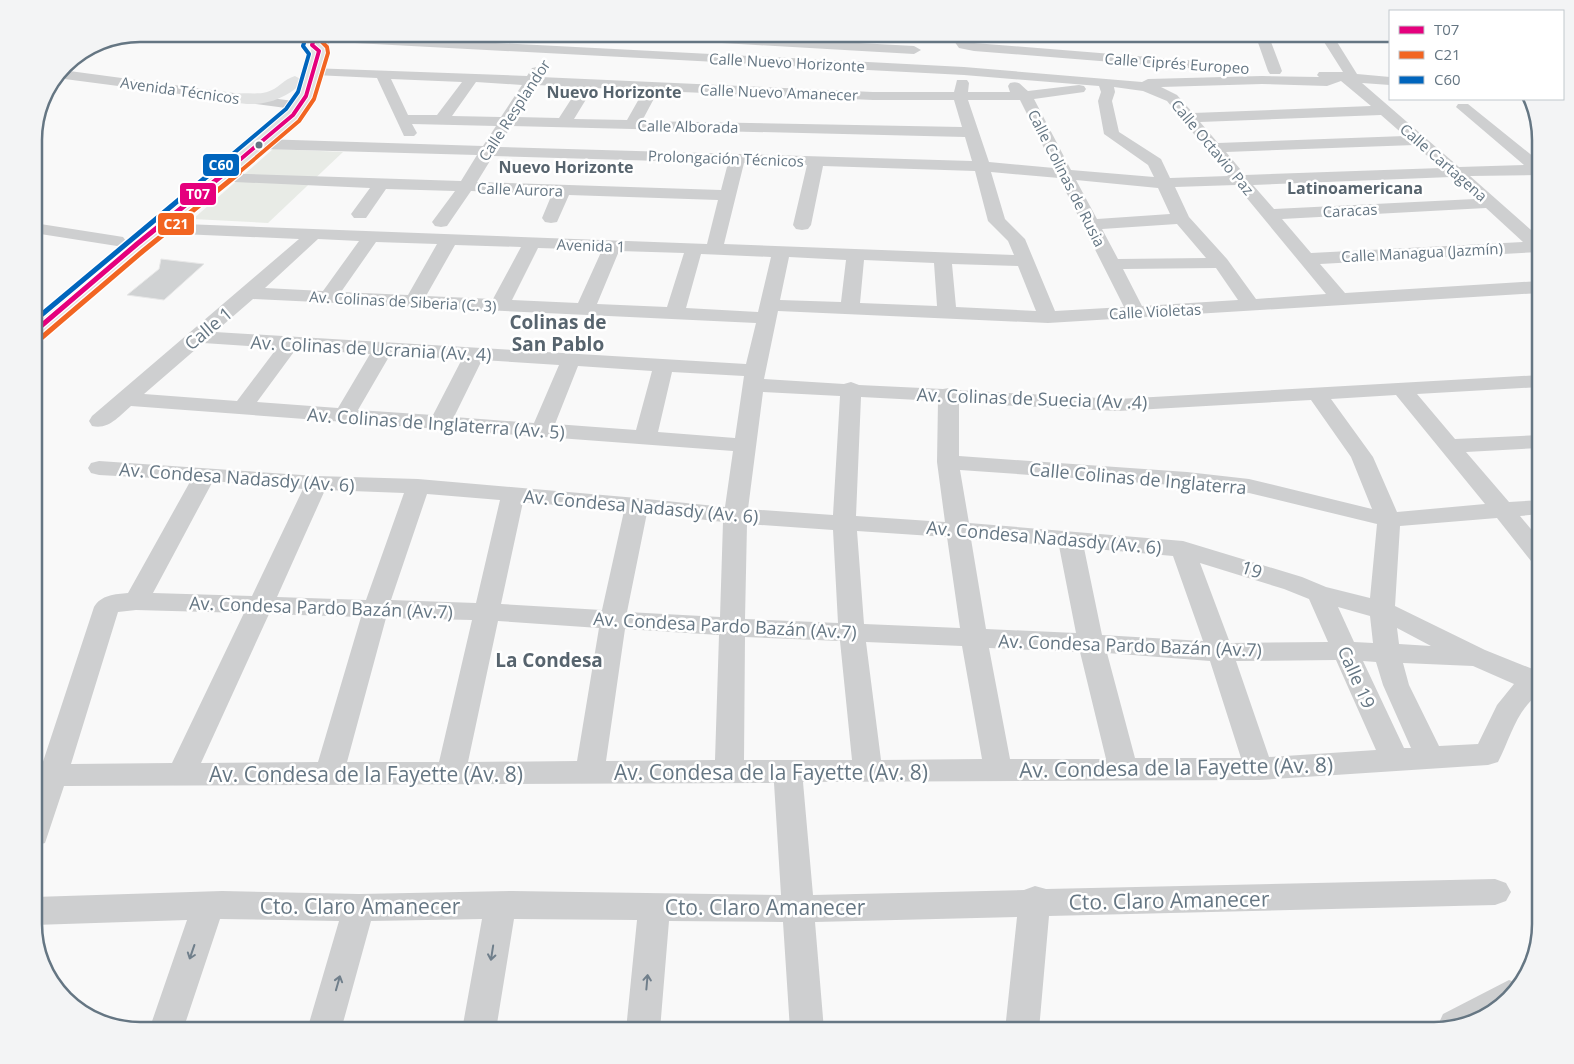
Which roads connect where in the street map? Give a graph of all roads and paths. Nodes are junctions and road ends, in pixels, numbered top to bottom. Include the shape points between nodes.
1 (314, 42) edge
2 (317, 42) edge
3 (436, 42) edge
4 (559, 42) edge
5 (821, 42) edge
6 (973, 42) edge
7 (1099, 42) edge
8 (1264, 42) edge
9 (1330, 42) edge
10 (553, 49) junction
11 (914, 50) dead end
12 (998, 50) junction
13 (1104, 58) junction
14 (315, 71) junction
15 (964, 71) junction
16 (1275, 71) junction
17 (382, 74) junction
18 (68, 75) edge
19 (1015, 77) junction
20 (1346, 77) junction
21 (472, 78) junction
22 (295, 81) junction
23 (530, 81) junction
24 (1389, 81) edge
25 (62, 82) edge
26 (588, 84) junction
27 (1124, 84) junction
28 (653, 86) junction
29 (729, 90) junction
30 (1063, 91) junction
31 (792, 92) junction
32 (1105, 94) junction
33 (873, 96) junction
34 (1025, 96) junction
35 (960, 97) junction
36 (234, 102) junction
37 (1463, 107) dead end
38 (288, 109) junction
39 (1385, 110) junction
40 (1190, 118) junction
41 (404, 119) junction
42 (440, 120) junction
43 (505, 121) junction
44 (564, 123) junction
45 (632, 125) junction
46 (711, 127) junction
47 (782, 128) junction
48 (872, 131) junction
49 (972, 132) junction
50 (257, 138) junction
51 (1416, 140) junction
52 (1214, 148) junction
53 (415, 149) junction
54 (487, 151) junction
55 (738, 159) junction
56 (816, 161) junction
57 (1532, 163) edge
58 (982, 166) junction
59 (1532, 169) edge
60 (1453, 172) junction
61 (1064, 174) junction
62 (218, 178) junction
63 (1241, 180) junction
64 (1164, 182) junction
65 (381, 184) junction
66 (466, 187) junction
67 (562, 191) junction
68 (729, 195) junction
69 (1490, 203) junction
70 (360, 214) dead end
71 (1270, 214) junction
72 (551, 218) dead end
73 (1181, 219) junction
74 (441, 222) dead end
75 (1091, 224) junction
76 (802, 225) dead end
77 (157, 228) junction
78 (43, 229) edge
79 (314, 234) junction
80 (371, 236) junction
81 (449, 239) junction
82 (117, 241) junction
83 (1532, 241) edge
84 (532, 242) junction
85 (613, 245) junction
86 (1532, 247) edge
87 (694, 248) junction
88 (714, 249) junction
89 (781, 252) junction
90 (856, 255) junction
91 (942, 258) junction
92 (1306, 259) junction
93 (1026, 261) junction
94 (1221, 263) junction
95 (1112, 264) junction
96 (1532, 287) edge
97 (250, 293) junction
98 (327, 298) junction
99 (1340, 299) junction
100 (43, 300) edge
101 (413, 302) junction
102 (1251, 305) junction
103 (499, 306) junction
104 (850, 308) junction
105 (586, 310) junction
106 (768, 312) junction
107 (946, 312) junction
108 (1136, 312) junction
109 (675, 314) junction
110 (1048, 317) junction
111 (43, 324) edge
112 (196, 337) junction
113 (290, 344) junction
114 (383, 349) junction
115 (475, 354) junction
116 (571, 360) junction
117 (664, 365) junction
118 (754, 378) junction
119 (1532, 381) edge
120 (1400, 388) junction
121 (851, 389) junction
122 (1316, 393) junction
123 (949, 395) junction
124 (126, 398) junction
125 (242, 408) junction
126 (344, 416) junction
127 (100, 421) dead end
128 (440, 423) junction
129 (541, 431) junction
130 (645, 439) junction
131 (1532, 441) edge
132 (745, 445) junction
133 (1450, 446) junction
134 (948, 462) junction
135 (98, 468) dead end
136 (206, 474) junction
137 (318, 483) junction
138 (418, 486) junction
139 (513, 495) junction
140 (637, 505) junction
141 (1532, 508) edge
142 (1503, 510) junction
143 (735, 516) junction
144 (1389, 520) junction
145 (844, 522) junction
146 (958, 530) junction
147 (1070, 540) junction
148 (1532, 545) edge
149 (1183, 549) junction
150 (1319, 594) junction
151 (136, 601) junction
152 (259, 604) junction
153 (376, 608) junction
154 (1382, 610) junction
155 (486, 612) junction
156 (613, 620) junction
157 (732, 627) junction
158 (852, 632) junction
159 (974, 638) junction
160 (1091, 643) junction
161 (1345, 651) junction
162 (1220, 652) junction
163 (1387, 652) junction
164 (1476, 657) junction
165 (1532, 680) edge
166 (1359, 684) junction
167 (1396, 685) junction
168 (1532, 686) edge
169 (1430, 758) junction
170 (1395, 760) junction
171 (1123, 768) junction
172 (1259, 769) junction
173 (998, 770) junction
174 (788, 772) junction
175 (868, 772) junction
176 (590, 773) junction
177 (729, 773) junction
178 (329, 774) junction
179 (450, 774) junction
180 (54, 775) junction
181 (181, 775) junction
182 (43, 807) edge
183 (1495, 892) dead end
184 (1035, 902) junction
185 (500, 905) junction
186 (208, 906) junction
187 (654, 906) junction
188 (359, 908) junction
189 (798, 909) junction
190 (43, 912) edge
191 (169, 1022) edge
192 (326, 1022) edge
193 (480, 1022) edge
194 (644, 1022) edge
195 (806, 1022) edge
196 (1023, 1022) edge

1 - 22 main road
2 - 14 main road
3 - 10 street, Calle Nuevo Horizonte
4 - 10 street, Calle Resplandor
5 - 11 street
6 - 12 street, Calle Ciprés Europeo
7 - 13 street
8 - 16 street
9 - 20 street, Calle Cartagena
10 - 15 street, Calle Nuevo Horizonte
10 - 23 street, Calle Resplandor
12 - 13 street, Calle Ciprés Europeo
12 - 19 street, Calle Colinas de Rusia
13 - 16 street, Calle Ciprés Europeo
14 - 17 street, Calle Nuevo Amanecer
14 - 38 main road
15 - 19 street, Calle Nuevo Horizonte
15 - 35 street
16 - 20 street, Calle Ciprés Europeo
17 - 21 street, Calle Nuevo Amanecer
17 - 41 street
18 - 36 street, Avenida Técnicos
19 - 27 street, Calle Octavio Paz
19 - 30 street
19 - 34 street, Calle Colinas de Rusia via 1015,89
20 - 24 street, Calle Ciprés Europeo
20 - 27 street via 1327,82 1262,80
20 - 39 street, Calle Cartagena
21 - 23 street, Calle Nuevo Amanecer
21 - 42 street
22 - 36 main road via 274,96
22 - 38 main road
23 - 26 street, Calle Nuevo Amanecer
23 - 43 street, Calle Resplandor
25 - 36 street, Avenida Técnicos
26 - 28 street, Calle Nuevo Amanecer
26 - 44 street
27 - 32 street, Calle Nuevo Amanecer
27 - 40 street, Calle Octavio Paz via 1162,90
28 - 29 street, Calle Nuevo Amanecer
28 - 45 street
29 - 31 street, Calle Nuevo Amanecer
29 - 46 street
30 - 32 street, Calle Nuevo Amanecer
30 - 34 street, Calle Nuevo Amanecer
31 - 33 street, Calle Nuevo Amanecer
31 - 47 street
32 - 64 street via 1112,134 1155,162
33 - 35 street, Calle Nuevo Amanecer
33 - 48 street
34 - 35 street, Calle Nuevo Amanecer
34 - 61 street, Calle Colinas de Rusia
35 - 49 street
36 - 38 street, Avenida Técnicos
36 - 50 main road via 256,116 259,122
37 - 57 street
38 - 50 main road
39 - 40 street
39 - 51 street, Calle Cartagena
40 - 52 street, Calle Octavio Paz
41 - 42 street, Calle Alborada
41 - 53 street
42 - 43 street, Calle Alborada
43 - 44 street, Calle Alborada
43 - 54 street, Calle Resplandor
44 - 45 street, Calle Alborada
45 - 46 street, Calle Alborada
46 - 47 street, Calle Alborada
47 - 48 street, Calle Alborada
48 - 49 street, Calle Alborada
49 - 58 street
50 - 53 street, Prolongación Técnicos
50 - 62 main road
50 - 82 main road
51 - 52 street
51 - 60 street, Calle Cartagena
52 - 63 street, Calle Octavio Paz
53 - 54 street, Prolongación Técnicos
54 - 55 street, Prolongación Técnicos
54 - 66 street, Calle Resplandor
55 - 56 street, Prolongación Técnicos
55 - 68 street
56 - 58 street, Prolongación Técnicos
56 - 76 street
58 - 61 street, Prolongación Técnicos
58 - 93 street via 997,221 1016,240
59 - 60 street, Prolongación Técnicos
60 - 63 street, Prolongación Técnicos
60 - 69 street, Calle Cartagena
61 - 64 street, Prolongación Técnicos
61 - 75 street, Calle Colinas de Rusia
62 - 65 street, Calle Aurora
62 - 77 main road
63 - 64 street, Prolongación Técnicos
63 - 71 street, Calle Octavio Paz
64 - 73 street
65 - 66 street, Calle Aurora
65 - 70 street
66 - 67 street, Calle Aurora
66 - 74 street, Calle Resplandor
67 - 68 street, Calle Aurora
67 - 72 street
68 - 88 street
69 - 71 street, Caracas
69 - 83 street, Calle Cartagena
71 - 92 street, Calle Octavio Paz
73 - 75 street
73 - 94 street
75 - 95 street, Calle Colinas de Rusia
77 - 79 street, Avenida 1
77 - 111 main road
78 - 82 street
79 - 80 street, Avenida 1
79 - 97 street, Calle 1
80 - 81 street, Avenida 1
80 - 98 street
81 - 84 street, Avenida 1
81 - 101 street
82 - 100 main road
84 - 85 street, Avenida 1
84 - 103 street
85 - 87 street, Avenida 1
85 - 105 street
86 - 92 street, Calle Managua (Jazmín)
87 - 88 street, Avenida 1
87 - 109 street
88 - 89 street, Avenida 1
89 - 90 street, Avenida 1
89 - 106 street
90 - 91 street, Avenida 1
90 - 104 street
91 - 93 street, Avenida 1
91 - 107 street
92 - 99 street, Calle Octavio Paz
93 - 110 street
94 - 95 street
94 - 102 street
95 - 108 street, Calle Colinas de Rusia
96 - 99 street, Calle Violetas
97 - 98 street, Av. Colinas de Siberia (C. 3)
97 - 112 street, Calle 1
98 - 101 street, Av. Colinas de Siberia (C. 3)
99 - 102 street, Calle Violetas
101 - 103 street, Av. Colinas de Siberia (C. 3)
102 - 108 street, Calle Violetas
103 - 105 street, Av. Colinas de Siberia (C. 3)
104 - 106 street, Calle Violetas
104 - 107 street, Calle Violetas
105 - 109 street, Av. Colinas de Siberia (C. 3)
106 - 109 street, Av. Colinas de Siberia (C. 3)
106 - 118 street
107 - 110 street, Calle Violetas
108 - 110 street, Calle Violetas
112 - 113 street, Av. Colinas de Ucrania (Av. 4)
112 - 124 street, Calle 1
113 - 114 street, Av. Colinas de Ucrania (Av. 4)
113 - 125 street
114 - 115 street, Av. Colinas de Ucrania (Av. 4)
114 - 126 street
115 - 116 street, Av. Colinas de Ucrania (Av. 4)
115 - 128 street
116 - 117 street, Av. Colinas de Ucrania (Av. 4)
116 - 129 street
117 - 118 street, Av. Colinas de Ucrania (Av. 4)
117 - 130 street
118 - 121 street, Av. Colinas de Suecia (Av .4)
118 - 132 street
119 - 120 street, Av. Colinas de Suecia (Av .4)
120 - 122 street, Av. Colinas de Suecia (Av .4)
120 - 133 street
121 - 123 street, Av. Colinas de Suecia (Av .4)
121 - 145 street
122 - 123 street, Av. Colinas de Suecia (Av .4) via 1118,405
122 - 144 street via 1362,457
123 - 134 street
124 - 125 street, Av. Colinas de Inglaterra (Av. 5)
124 - 127 street, Calle 1
125 - 126 street, Av. Colinas de Inglaterra (Av. 5)
126 - 128 street, Av. Colinas de Inglaterra (Av. 5)
128 - 129 street, Av. Colinas de Inglaterra (Av. 5)
129 - 130 street, Av. Colinas de Inglaterra (Av. 5)
130 - 132 street, Av. Colinas de Inglaterra (Av. 5)
131 - 133 street
132 - 143 street
133 - 142 street
134 - 144 street, Calle Colinas de Inglaterra via 1249,486
134 - 146 street
135 - 136 street, Av. Condesa Nadasdy (Av. 6)
136 - 137 street, Av. Condesa Nadasdy (Av. 6)
136 - 151 street
137 - 138 street, Av. Condesa Nadasdy (Av. 6)
137 - 152 street
138 - 139 street, Av. Condesa Nadasdy (Av. 6)
138 - 153 street
139 - 140 street, Av. Condesa Nadasdy (Av. 6)
139 - 155 street
140 - 143 street, Av. Condesa Nadasdy (Av. 6)
140 - 156 street
141 - 142 street, Calle Colinas de Inglaterra
142 - 144 street, Calle Colinas de Inglaterra
142 - 148 street
143 - 145 street, Av. Condesa Nadasdy (Av. 6)
143 - 157 street
144 - 154 street
145 - 146 street, Av. Condesa Nadasdy (Av. 6)
145 - 158 street
146 - 147 street, Av. Condesa Nadasdy (Av. 6)
146 - 159 street
147 - 149 street, Av. Condesa Nadasdy (Av. 6)
147 - 160 street
149 - 150 street, 19
149 - 162 street
150 - 154 street, 19
150 - 161 street, Calle 19
151 - 152 street, Av. Condesa Pardo Bazán (Av.7)
151 - 180 street, Av. Condesa Pardo Bazán (Av.7) via 107,607
152 - 153 street, Av. Condesa Pardo Bazán (Av.7)
152 - 181 street
153 - 155 street, Av. Condesa Pardo Bazán (Av.7)
153 - 178 street
154 - 163 street
154 - 164 street, 19
155 - 156 street, Av. Condesa Pardo Bazán (Av.7)
155 - 179 street
156 - 157 street, Av. Condesa Pardo Bazán (Av.7)
156 - 176 street
157 - 158 street, Av. Condesa Pardo Bazán (Av.7)
157 - 177 street
158 - 159 street, Av. Condesa Pardo Bazán (Av.7)
158 - 175 street
159 - 160 street, Av. Condesa Pardo Bazán (Av.7)
159 - 173 street
160 - 162 street, Av. Condesa Pardo Bazán (Av.7)
160 - 171 street
161 - 162 street, Av. Condesa Pardo Bazán (Av.7)
161 - 163 street, Av. Condesa Pardo Bazán (Av.7)
161 - 166 street, Calle 19
162 - 172 street
163 - 164 street, Av. Condesa Pardo Bazán (Av.7)
163 - 167 street
164 - 165 street, 19
166 - 167 street
166 - 170 street, Calle 19
167 - 169 street
168 - 169 street, Av. Condesa de la Fayette (Av. 8) via 1521,693 1504,716 1488,754
169 - 170 street, Av. Condesa de la Fayette (Av. 8)
170 - 172 street, Av. Condesa de la Fayette (Av. 8)
171 - 172 street, Av. Condesa de la Fayette (Av. 8)
171 - 173 street, Av. Condesa de la Fayette (Av. 8)
173 - 175 street, Av. Condesa de la Fayette (Av. 8)
174 - 175 street, Av. Condesa de la Fayette (Av. 8)
174 - 177 street, Av. Condesa de la Fayette (Av. 8)
174 - 189 street
176 - 177 street, Av. Condesa de la Fayette (Av. 8)
176 - 179 street, Av. Condesa de la Fayette (Av. 8)
178 - 179 street, Av. Condesa de la Fayette (Av. 8)
178 - 181 street, Av. Condesa de la Fayette (Av. 8)
180 - 181 street, Av. Condesa de la Fayette (Av. 8)
180 - 182 street
183 - 184 street, Cto. Claro Amanecer
184 - 189 street, Cto. Claro Amanecer
184 - 196 street
185 - 187 street, Cto. Claro Amanecer
185 - 188 street, Cto. Claro Amanecer
185 -> 193 street
186 - 188 street, Cto. Claro Amanecer
186 - 190 street, Cto. Claro Amanecer
186 -> 191 street
187 - 189 street, Cto. Claro Amanecer
194 -> 187 street
192 -> 188 street
189 - 195 street

